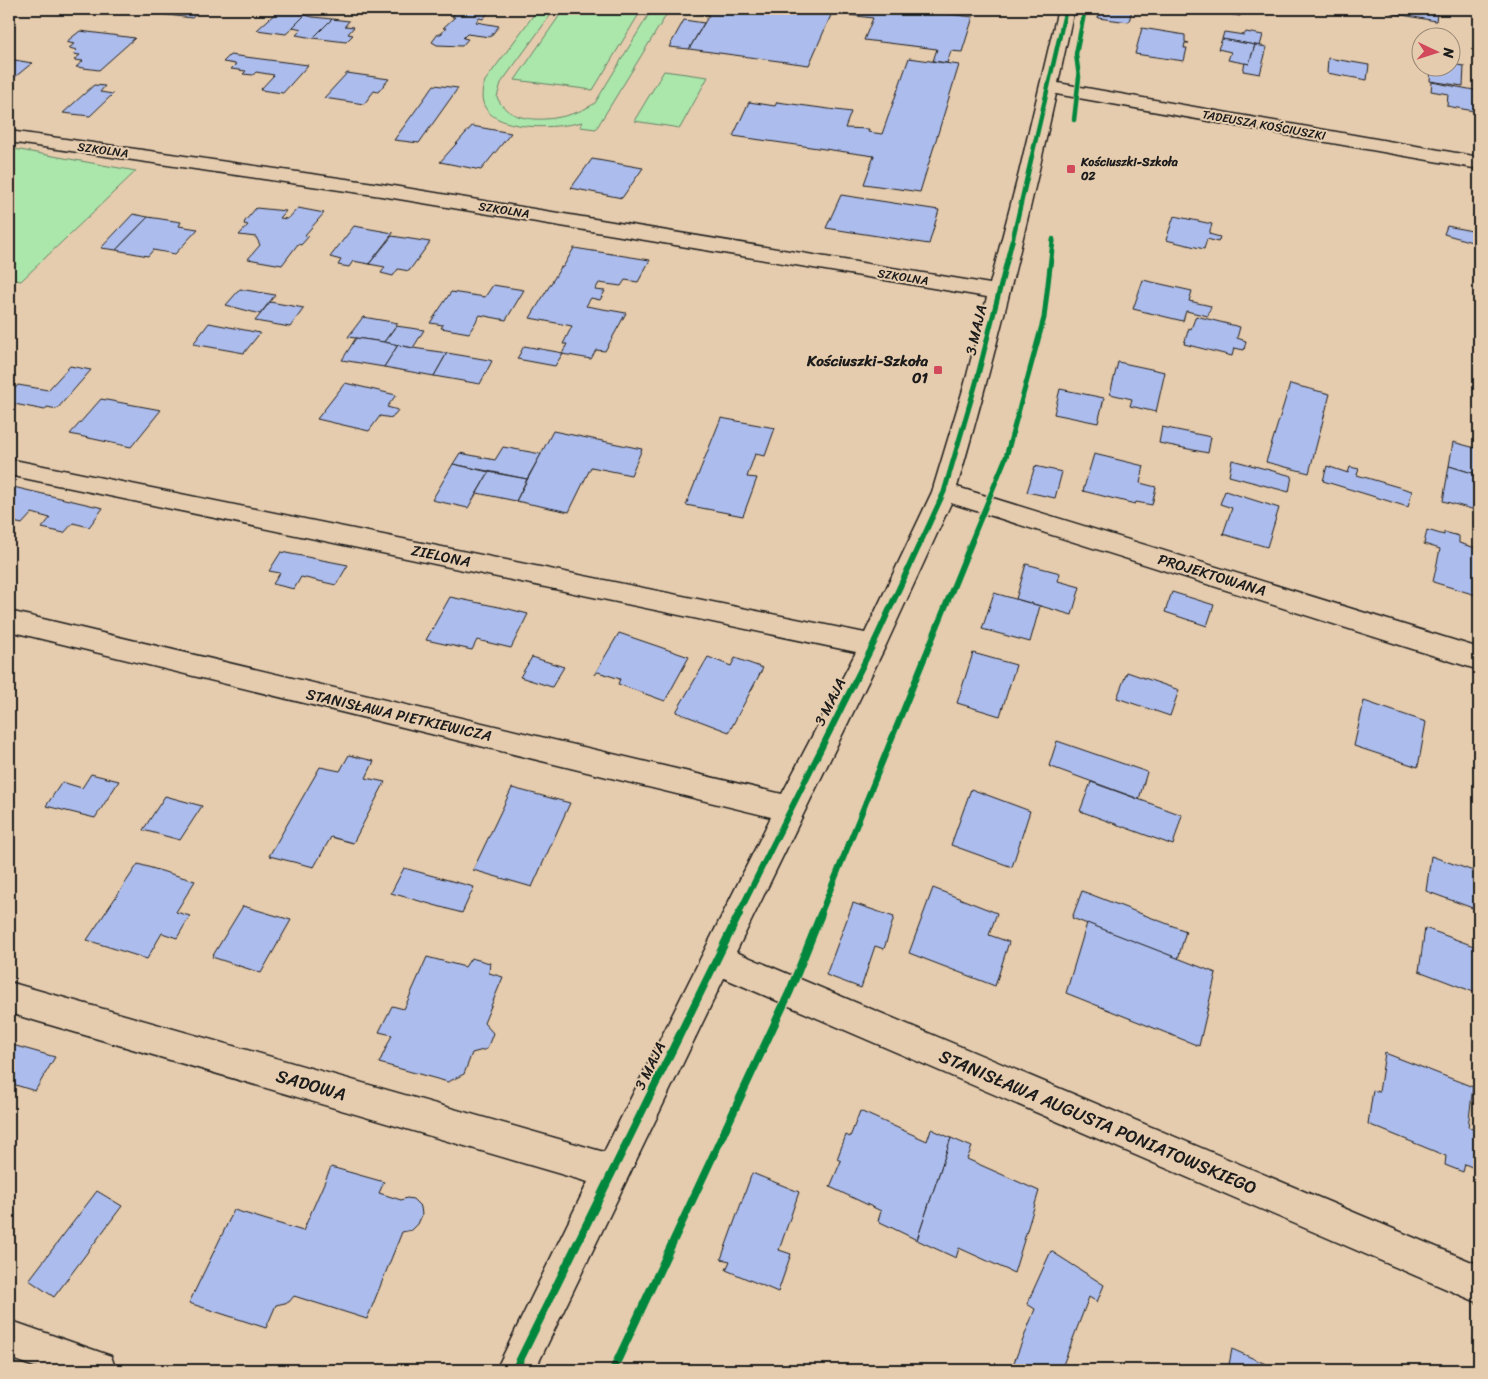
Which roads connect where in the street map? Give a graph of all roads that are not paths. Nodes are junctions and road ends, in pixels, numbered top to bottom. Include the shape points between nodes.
1 (1066, 9) edge
2 (1048, 87) junction
3 (9, 136) edge
4 (1479, 163) edge
5 (998, 292) junction
6 (9, 467) edge
7 (944, 492) junction
8 (9, 621) edge
9 (873, 645) junction
10 (1479, 660) edge
11 (790, 809) junction
12 (716, 959) junction
13 (9, 997) edge
14 (612, 1172) junction
15 (1479, 1284) edge
16 (9, 1339) edge
17 (97, 1370) edge
18 (516, 1370) edge

1 - 2 street, 3 MAJA
2 - 4 street, TADEUSZA KOŚCIUSZKI
2 - 5 street, 3 MAJA
3 - 5 street, SZKOLNA via 381,190
5 - 7 street, 3 MAJA
6 - 9 street, ZIELONA
7 - 9 street, 3 MAJA
7 - 10 street, PROJEKTOWANA
8 - 11 street, STANISŁAWA PIETKIEWICZA
9 - 11 street, 3 MAJA
11 - 12 street, 3 MAJA
12 - 14 street, 3 MAJA
12 - 15 street, STANISŁAWA AUGUSTA PONIATOWSKIEGO
13 - 14 street, SADOWA
14 - 18 street, 3 MAJA
16 - 17 street

